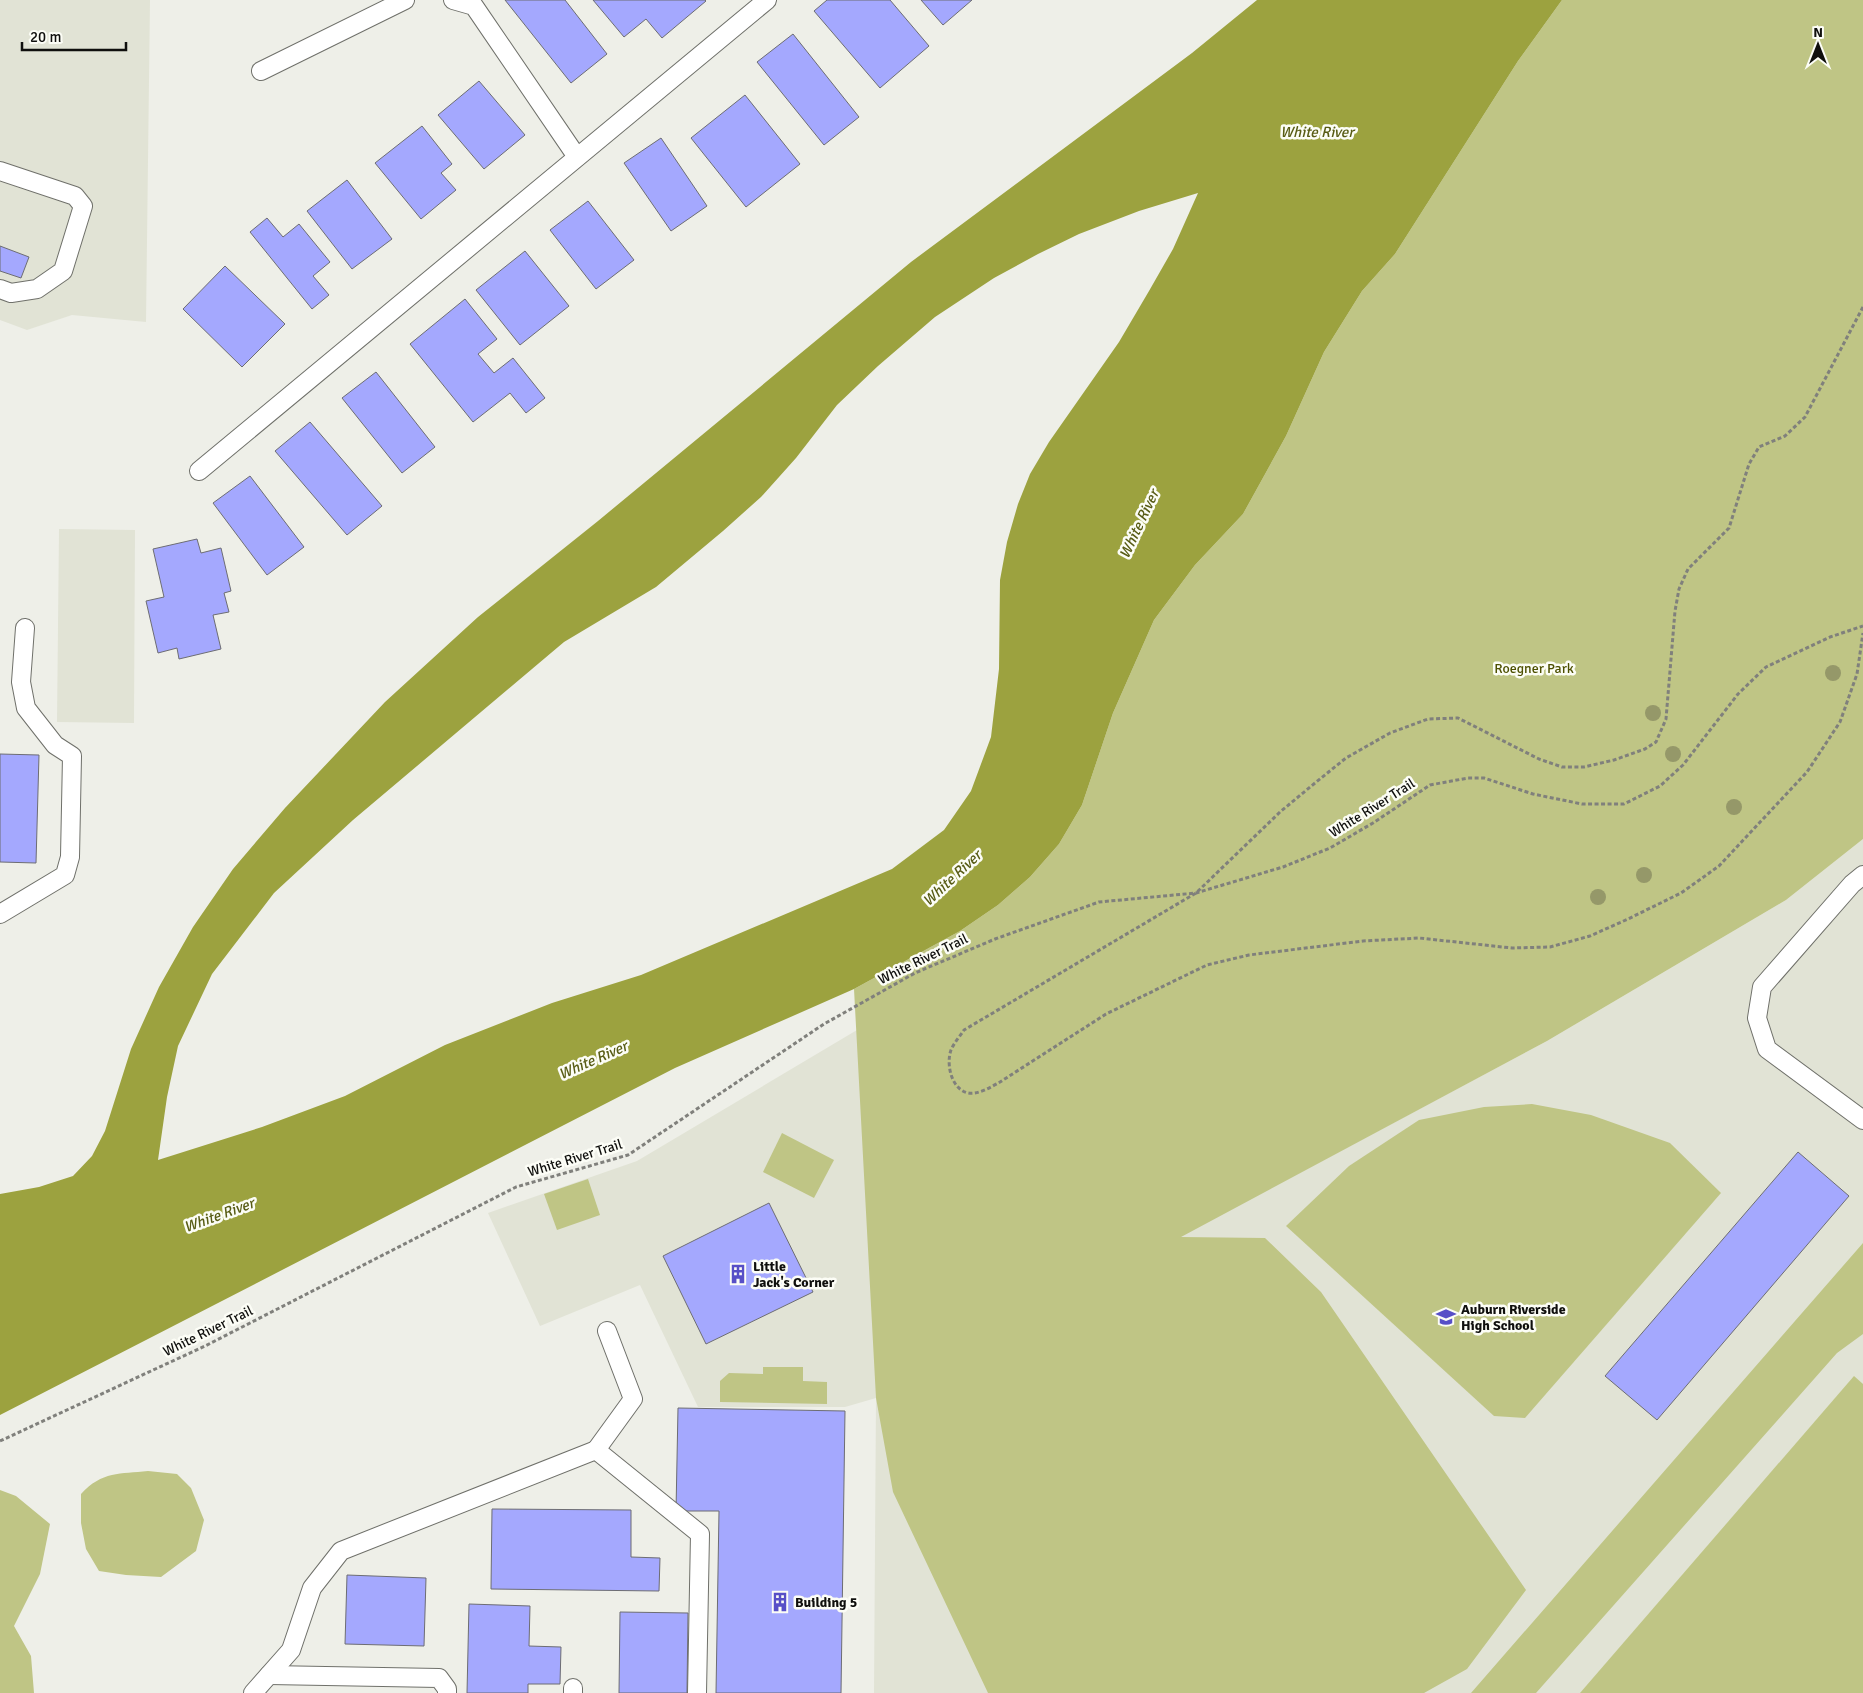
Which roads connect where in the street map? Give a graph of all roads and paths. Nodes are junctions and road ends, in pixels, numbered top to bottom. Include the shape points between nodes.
1 (405, 0) edge
2 (453, 0) edge
3 (762, 2) edge
4 (261, 71) dead end
5 (577, 157) junction
6 (0, 171) edge
7 (0, 289) edge
8 (1863, 307) edge
9 (199, 471) dead end
10 (1863, 626) edge
11 (25, 628) dead end
12 (1863, 633) edge
13 (1857, 879) edge
14 (1196, 893) junction
15 (0, 914) edge
16 (1863, 1120) edge
17 (608, 1331) dead end
18 (0, 1441) edge
19 (596, 1450) junction
20 (269, 1675) junction
21 (253, 1693) edge
22 (447, 1693) edge
23 (697, 1693) edge

1 - 4 lane
2 - 5 lane via 474,6
3 - 5 lane
5 - 9 lane
6 - 7 lane via 76,196 83,206 63,272 37,289 11,294
8 - 14 path via 1805,417 1785,436 1758,447 1729,528 1688,569 1679,588 1675,611 1666,719 1656,742 1614,760 1584,767 1562,767 1539,759 1458,718 1428,719 1390,733 1346,758 1280,812
10 - 14 path, White River Trail via 1830,637 1766,667 1738,694 1682,765 1660,786 1624,804 1582,804 1533,794 1484,778 1430,785 1330,848 1283,867
11 - 15 lane via 21,682 26,708 55,745 72,756 70,857 65,876
12 - 14 path via 1857,674 1840,722 1806,772 1719,866 1672,898 1590,936 1550,947 1512,948 1419,938 1363,941 1249,955 1207,964 1106,1014 983,1091 968,1093 959,1088 951,1077 951,1050 964,1030
13 - 16 lane via 1762,986 1757,1018 1767,1049
14 - 18 path, White River Trail via 1099,902 994,938 915,973 824,1024 628,1156 516,1187 205,1346
17 - 19 lane via 634,1399
19 - 20 lane via 341,1551 312,1588 291,1650
19 - 23 lane via 700,1534
20 - 21 lane
20 - 22 lane via 438,1678

